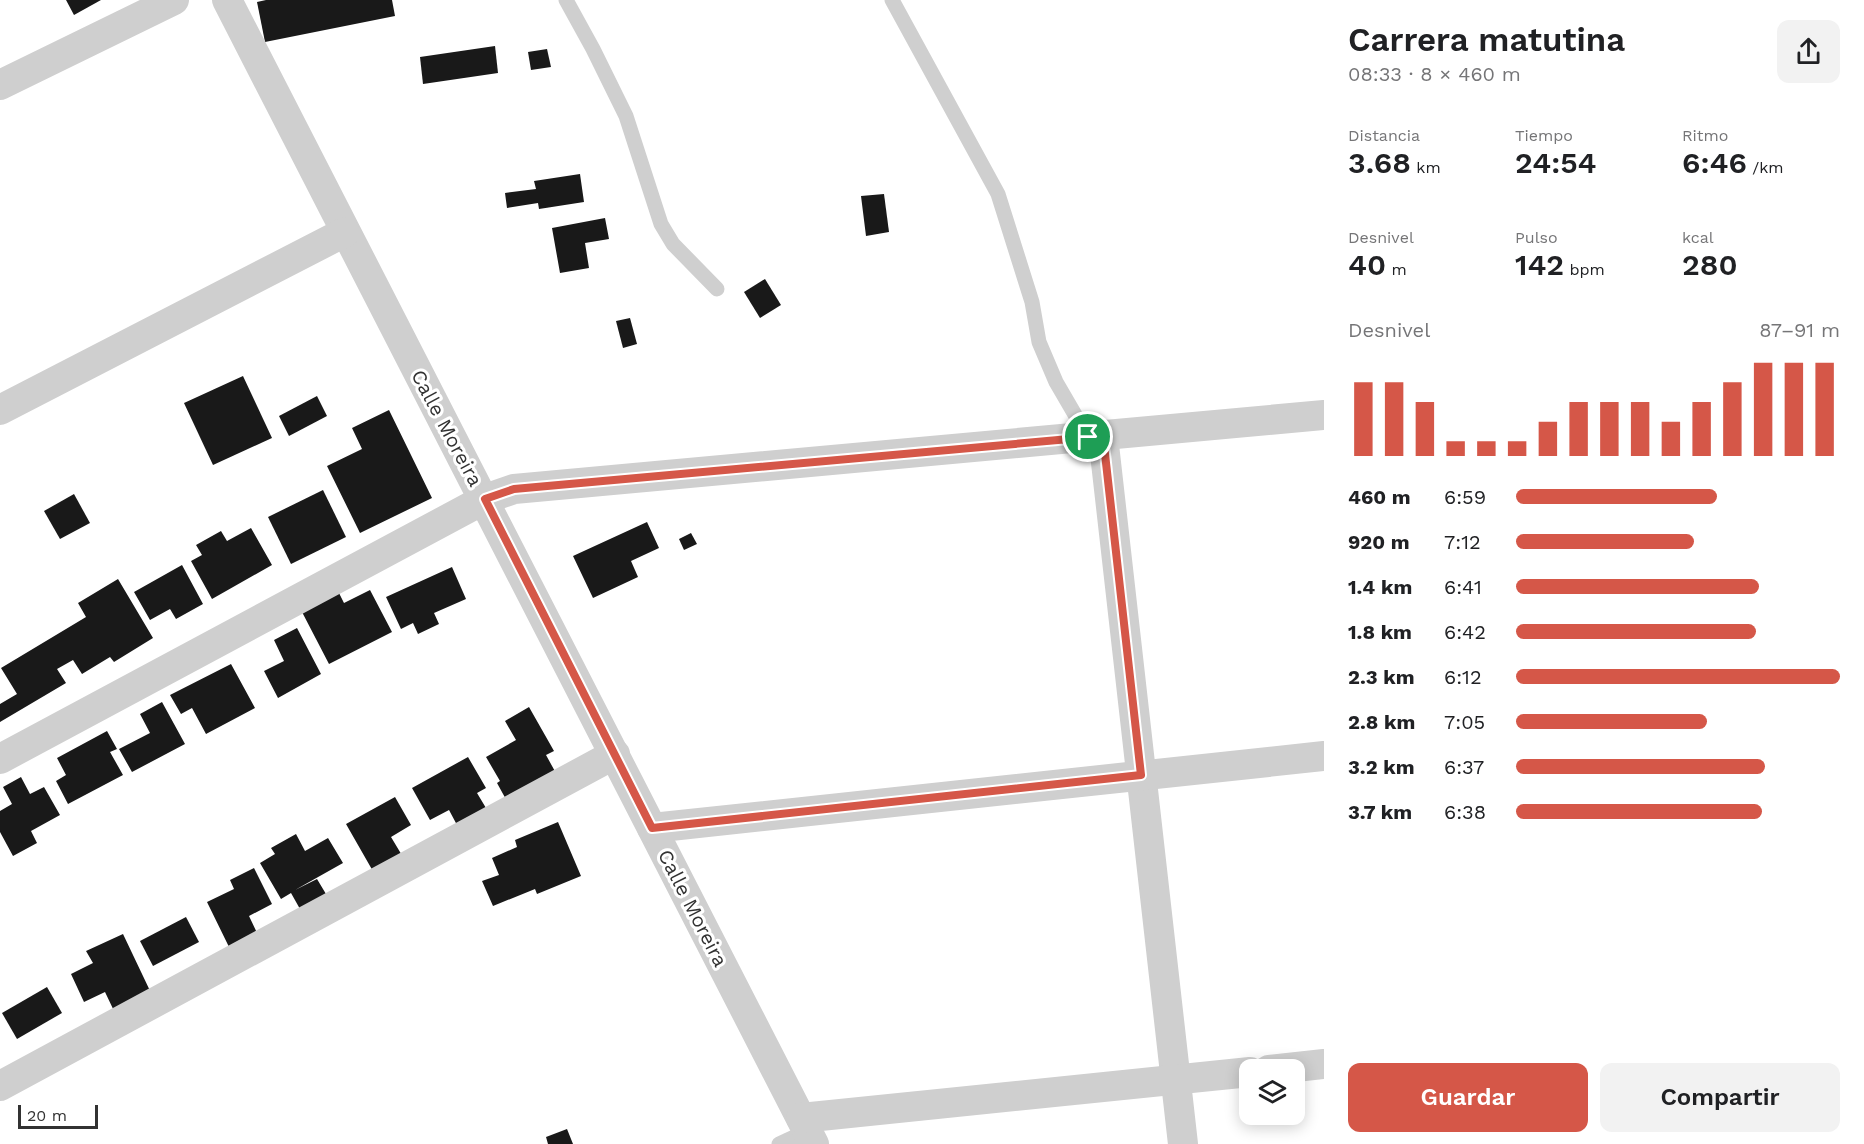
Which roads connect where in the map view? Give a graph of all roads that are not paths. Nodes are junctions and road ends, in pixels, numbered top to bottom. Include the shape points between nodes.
1 (174, 0) edge
2 (227, 0) edge
3 (566, 0) edge
4 (892, 0) edge
5 (0, 86) edge
6 (345, 232) junction
7 (717, 289) dead end
8 (0, 410) edge
9 (1324, 415) edge
10 (1096, 436) junction
11 (485, 499) junction
12 (615, 754) junction
13 (1324, 756) edge
14 (0, 759) edge
15 (1141, 775) junction
16 (652, 828) junction
17 (1324, 1064) edge
18 (1305, 1066) edge
19 (1239, 1072) edge
20 (1175, 1079) junction
21 (0, 1086) edge
22 (807, 1131) edge
23 (779, 1144) edge
24 (1183, 1144) edge

1 - 5 street
2 - 6 street, Calle Moreira
3 - 7 lane via 626,116 661,224 691,265
4 - 10 lane via 998,195 1032,302 1039,342 1056,382
6 - 8 street
6 - 11 street, Calle Moreira
9 - 10 street
10 - 11 street via 514,489
10 - 15 street
11 - 12 street, Calle Moreira
11 - 14 street
12 - 16 street, Calle Moreira
12 - 21 street
13 - 15 street
15 - 16 street
15 - 20 street
16 - 22 street, Calle Moreira
17 - 18 street
19 - 20 street
20 - 22 street
20 - 24 street
22 - 23 lane

